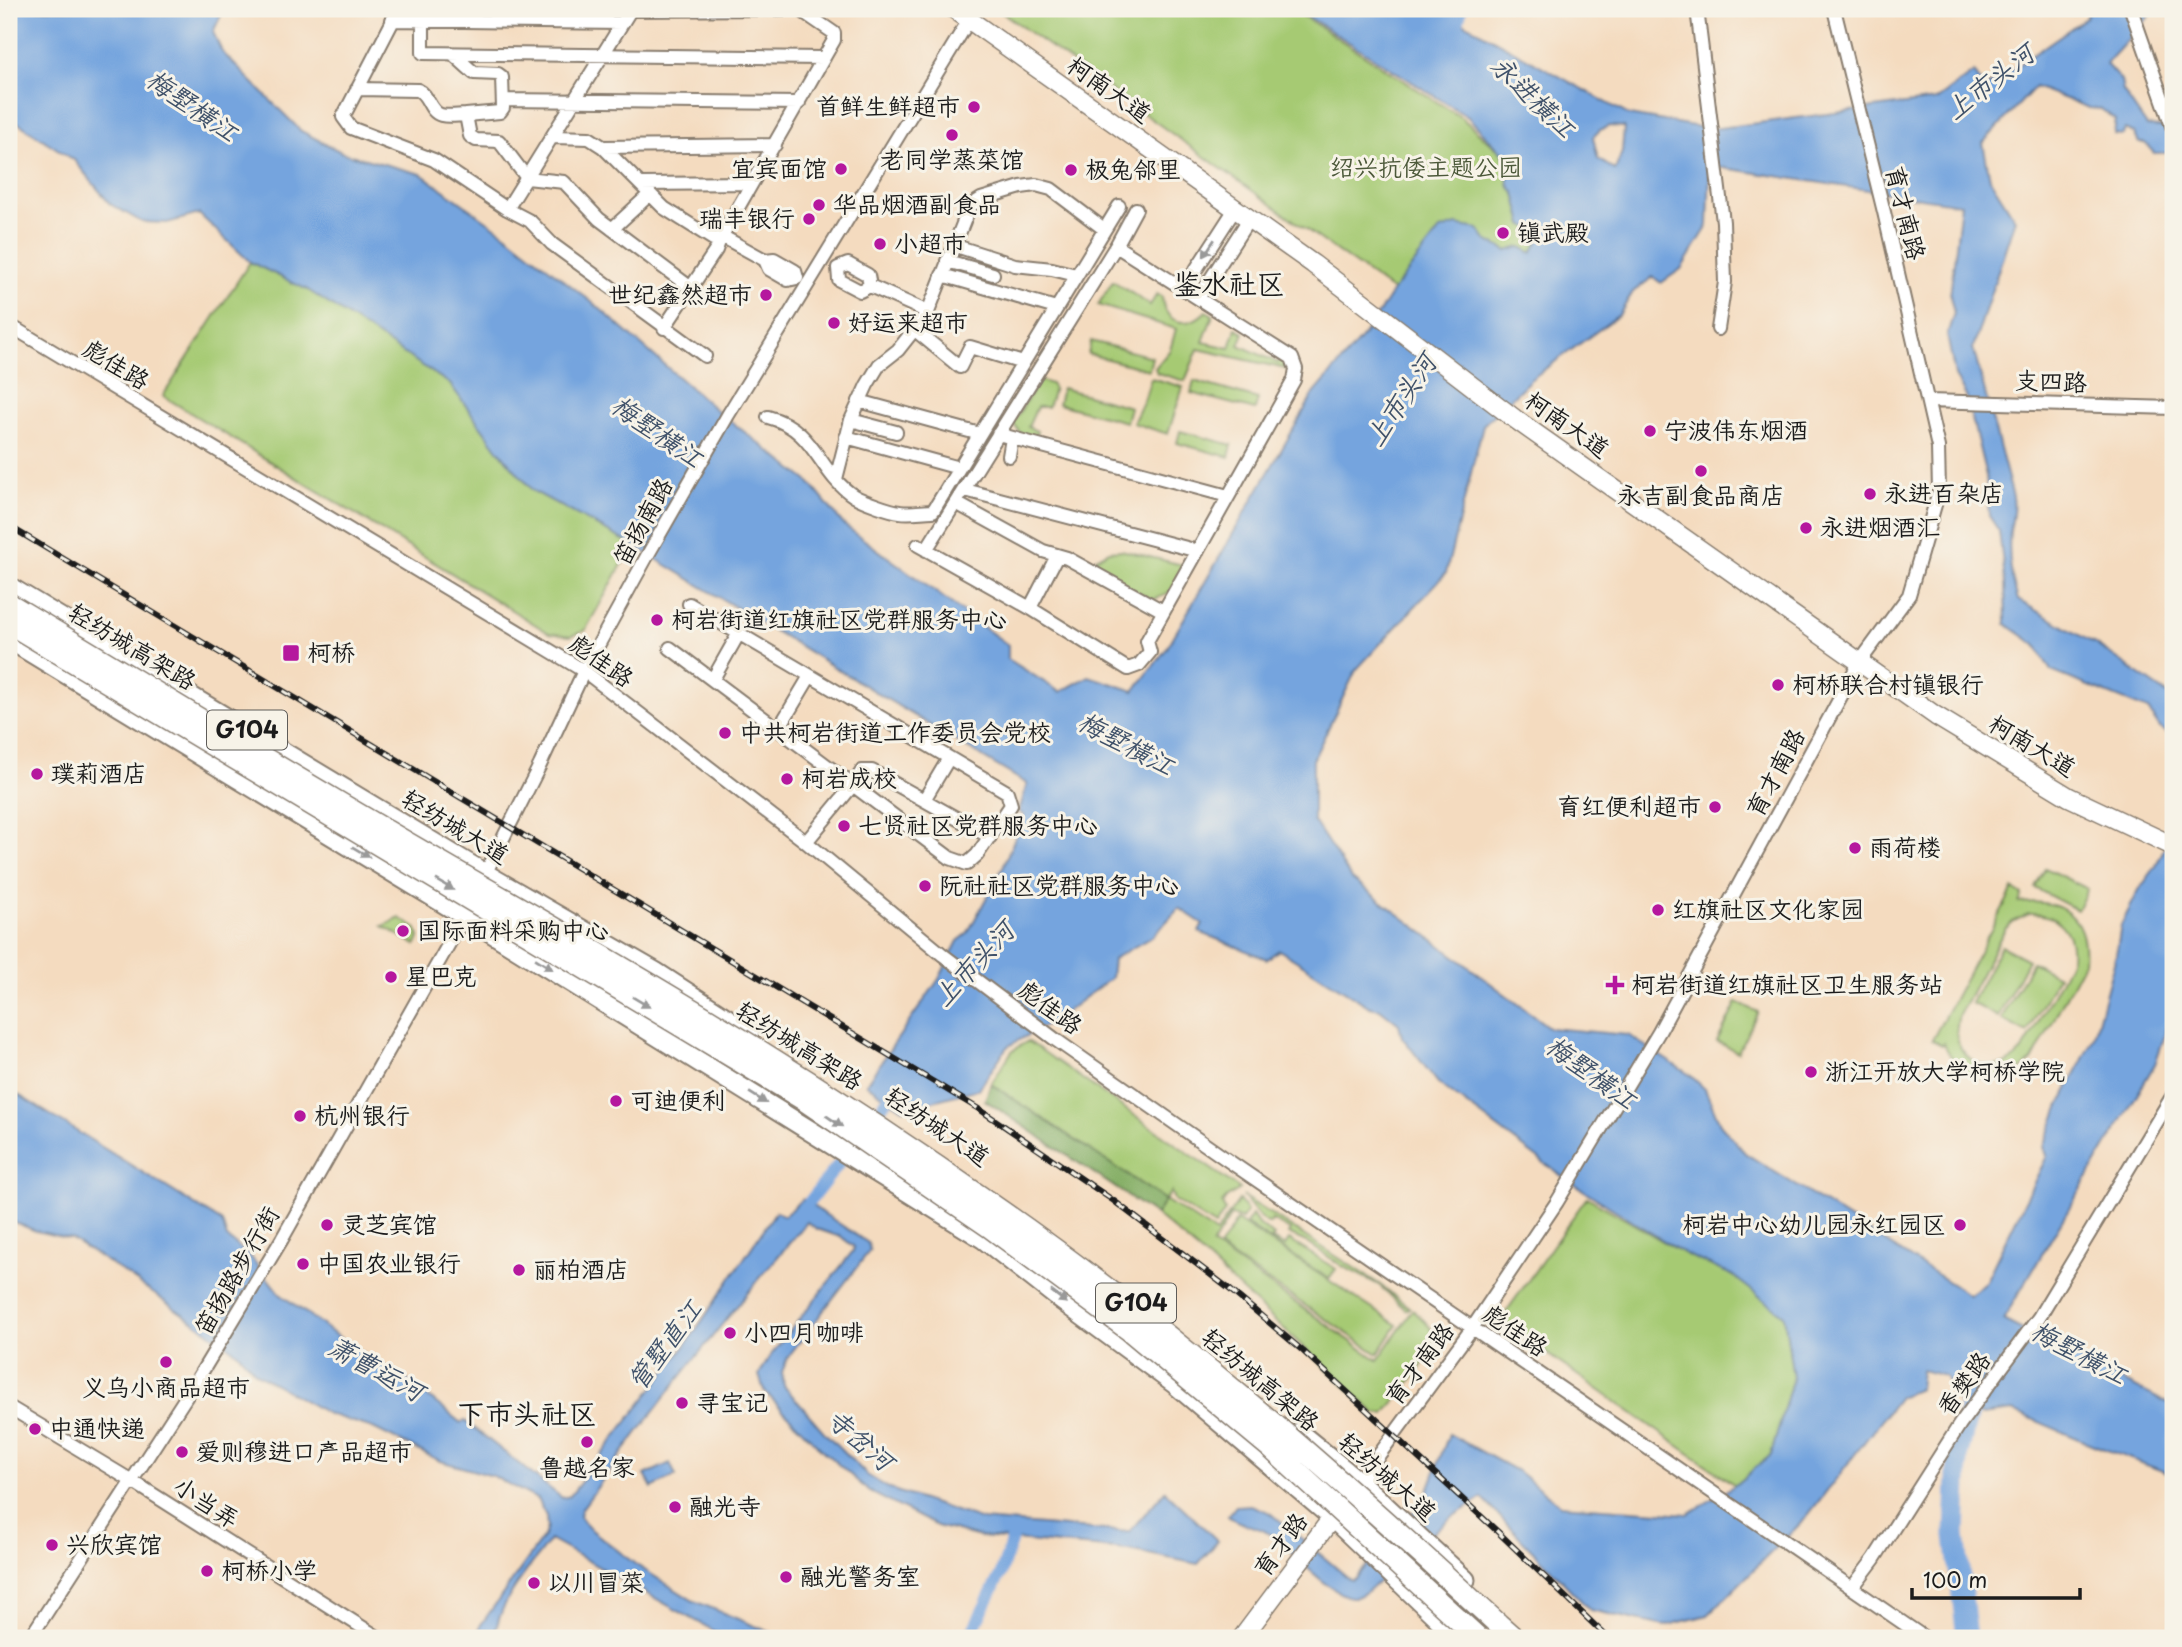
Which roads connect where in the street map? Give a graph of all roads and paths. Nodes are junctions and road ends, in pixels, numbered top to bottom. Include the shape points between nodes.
1 (520, 9) edge
2 (786, 9) edge
3 (799, 9) edge
4 (954, 9) edge
5 (1697, 9) edge
6 (1834, 9) edge
7 (2131, 9) edge
8 (631, 10) edge
9 (395, 14) edge
10 (423, 20) junction
11 (969, 20) junction
12 (511, 22) junction
13 (622, 23) junction
14 (453, 54) junction
15 (602, 57) junction
16 (824, 58) junction
17 (357, 89) junction
18 (503, 100) junction
19 (575, 101) junction
20 (799, 103) junction
21 (466, 116) junction
22 (2172, 126) edge
23 (554, 136) junction
24 (775, 145) junction
25 (603, 147) junction
26 (527, 178) junction
27 (752, 183) junction
28 (640, 184) junction
29 (650, 194) junction
30 (1119, 206) dead end
31 (508, 209) junction
32 (1136, 209) dead end
33 (1242, 214) junction
34 (612, 229) junction
35 (1104, 229) junction
36 (720, 239) junction
37 (953, 246) junction
38 (1116, 246) junction
39 (822, 259) junction
40 (947, 261) junction
41 (942, 275) junction
42 (993, 275) dead end
43 (1076, 275) junction
44 (802, 281) junction
45 (691, 288) junction
46 (1184, 288) junction
47 (1199, 297) junction
48 (1056, 308) junction
49 (928, 312) junction
50 (9, 325) edge
51 (664, 328) junction
52 (914, 329) junction
53 (1718, 329) dead end
54 (705, 356) dead end
55 (1023, 363) junction
56 (859, 401) junction
57 (1928, 401) junction
58 (2173, 408) edge
59 (768, 416) dead end
60 (851, 419) junction
61 (895, 432) dead end
62 (980, 434) junction
63 (998, 435) junction
64 (846, 437) junction
65 (1012, 438) junction
66 (1009, 456) dead end
67 (960, 468) junction
68 (836, 479) junction
69 (964, 489) junction
70 (1228, 496) junction
71 (956, 503) junction
72 (1198, 551) junction
73 (1057, 556) junction
74 (9, 587) edge
75 (9, 604) edge
76 (689, 604) dead end
77 (1030, 608) junction
78 (1163, 611) junction
79 (9, 623) edge
80 (739, 633) junction
81 (9, 639) edge
82 (670, 648) dead end
83 (1859, 663) junction
84 (584, 671) junction
85 (810, 676) junction
86 (712, 679) junction
87 (779, 727) junction
88 (949, 758) junction
89 (853, 785) junction
90 (924, 800) junction
91 (990, 837) junction
92 (806, 842) junction
93 (2173, 846) edge
94 (485, 874) junction
95 (465, 916) junction
96 (2173, 1095) edge
97 (1473, 1327) junction
98 (9, 1407) edge
99 (132, 1481) junction
100 (1359, 1482) junction
101 (1332, 1517) junction
102 (1853, 1588) junction
103 (30, 1638) edge
104 (379, 1638) edge
105 (1242, 1638) edge
106 (1459, 1638) edge
107 (1478, 1638) edge
108 (1514, 1638) edge
109 (1527, 1638) edge
110 (1925, 1638) edge

1 - 12 street
2 - 8 street
3 - 16 street via 834,33
4 - 11 main road, 柯南大道
5 - 53 street via 1723,222 1725,282
6 - 57 street, 育才南路
7 - 22 street
8 - 13 street
9 - 10 street
9 - 17 street
10 - 12 street
10 - 14 street via 423,54
11 - 33 main road, 柯南大道
11 - 39 street, 笛扬南路
12 - 13 street
13 - 15 street
14 - 15 street
14 - 18 street via 474,73 502,77
15 - 16 street
15 - 19 street
16 - 20 street
17 - 21 street via 418,90 439,115
17 - 31 street via 343,117 351,128 434,160
18 - 19 street
18 - 21 street via 499,112
19 - 20 street
19 - 23 street
20 - 24 street
21 - 26 street via 470,136 499,141
23 - 25 street via 589,138
23 - 26 street
24 - 25 street
24 - 27 street
25 - 28 street
26 - 31 street
26 - 34 street via 564,182
27 - 28 street
27 - 36 street
28 - 29 street
29 - 34 street
29 - 36 street via 664,208
30 - 35 street
31 - 51 street via 530,221 552,244
32 - 38 street
33 -> 46 street
33 - 47 street
33 - 83 main road, 柯南大道 via 1516,419
34 - 45 street
35 - 37 street via 1051,189 1021,187 981,198 970,206
35 - 43 street
36 - 44 street via 765,260 774,259 795,271
36 - 45 street
37 - 40 street
37 - 43 street via 1015,265
38 - 46 street
38 - 63 street
39 - 44 street, 笛扬南路
39 - 49 street via 838,268 839,280 860,290 870,286
40 - 41 street
40 - 42 street
41 - 48 street
41 - 49 street
43 - 48 street
44 - 84 street, 笛扬南路
45 - 51 street
46 - 47 street
47 - 70 street via 1292,358 1296,369
48 - 55 street
49 - 52 street
50 - 84 street, 彪佳路
51 - 54 street
52 - 55 street via 960,367 970,347
52 - 56 street via 879,365
55 - 62 street
56 - 60 street
56 - 62 street
57 - 58 street, 支四路
57 - 83 street, 育才南路 via 1938,447 1939,491 1925,546 1909,596
59 - 68 street via 800,432
60 - 61 street
60 - 64 street
62 - 67 street
63 - 65 street
63 - 69 street
64 - 67 street
64 - 68 street
65 - 66 street
65 - 70 street
67 - 68 street via 933,511 899,512 854,496
69 - 71 street
69 - 72 street
70 - 72 street
71 - 73 street
71 - 77 street via 922,547
72 - 78 street
73 - 77 street
73 - 78 street
74 - 94 main road, 轻纺城大道 / G104
75 - 108 highway, 轻纺城高架路, bridge via 683,1004 1003,1212 1223,1383
76 - 80 street
77 - 78 street via 1128,669 1139,665 1150,652 1147,641
79 -> 107 highway, 轻纺城高架路, bridge via 803,1099 990,1227 1128,1329 1271,1448
80 - 85 street
80 - 86 street
81 -> 95 main road, G104
82 - 86 street
83 - 93 main road, 柯南大道 via 2068,797
83 - 97 street, 育才南路 via 1659,1032 1558,1202
84 - 92 street, 彪佳路
84 - 94 street, 笛扬南路
85 - 87 street
85 - 88 street
86 - 87 street
87 - 89 street
88 - 90 street
88 - 91 street via 1007,793 1011,805
89 - 90 street via 862,771 872,771
89 - 91 street via 950,858 967,864
89 - 92 street
90 - 91 street
92 - 97 street, 彪佳路 via 943,955 1056,1040
94 - 95 street, 笛扬南路
94 - 100 main road, 轻纺城大道 / G104 via 654,972 976,1181 1210,1359
95 - 99 street, 笛扬路步行街 via 282,1239
95 -> 101 main road, G104 via 984,1239 1174,1382
96 - 102 street, 香樊路 via 2039,1317 1960,1424
97 - 100 street, 育才南路
97 - 102 street, 彪佳路
98 - 99 street, 小当弄
99 - 103 street, 笛扬路步行街
99 - 104 street, 小当弄
100 - 101 main road, 育才路
100 - 109 main road, 轻纺城大道 / G104
101 - 105 main road, 育才路
101 - 106 main road, G104
102 - 110 street, 彪佳路

